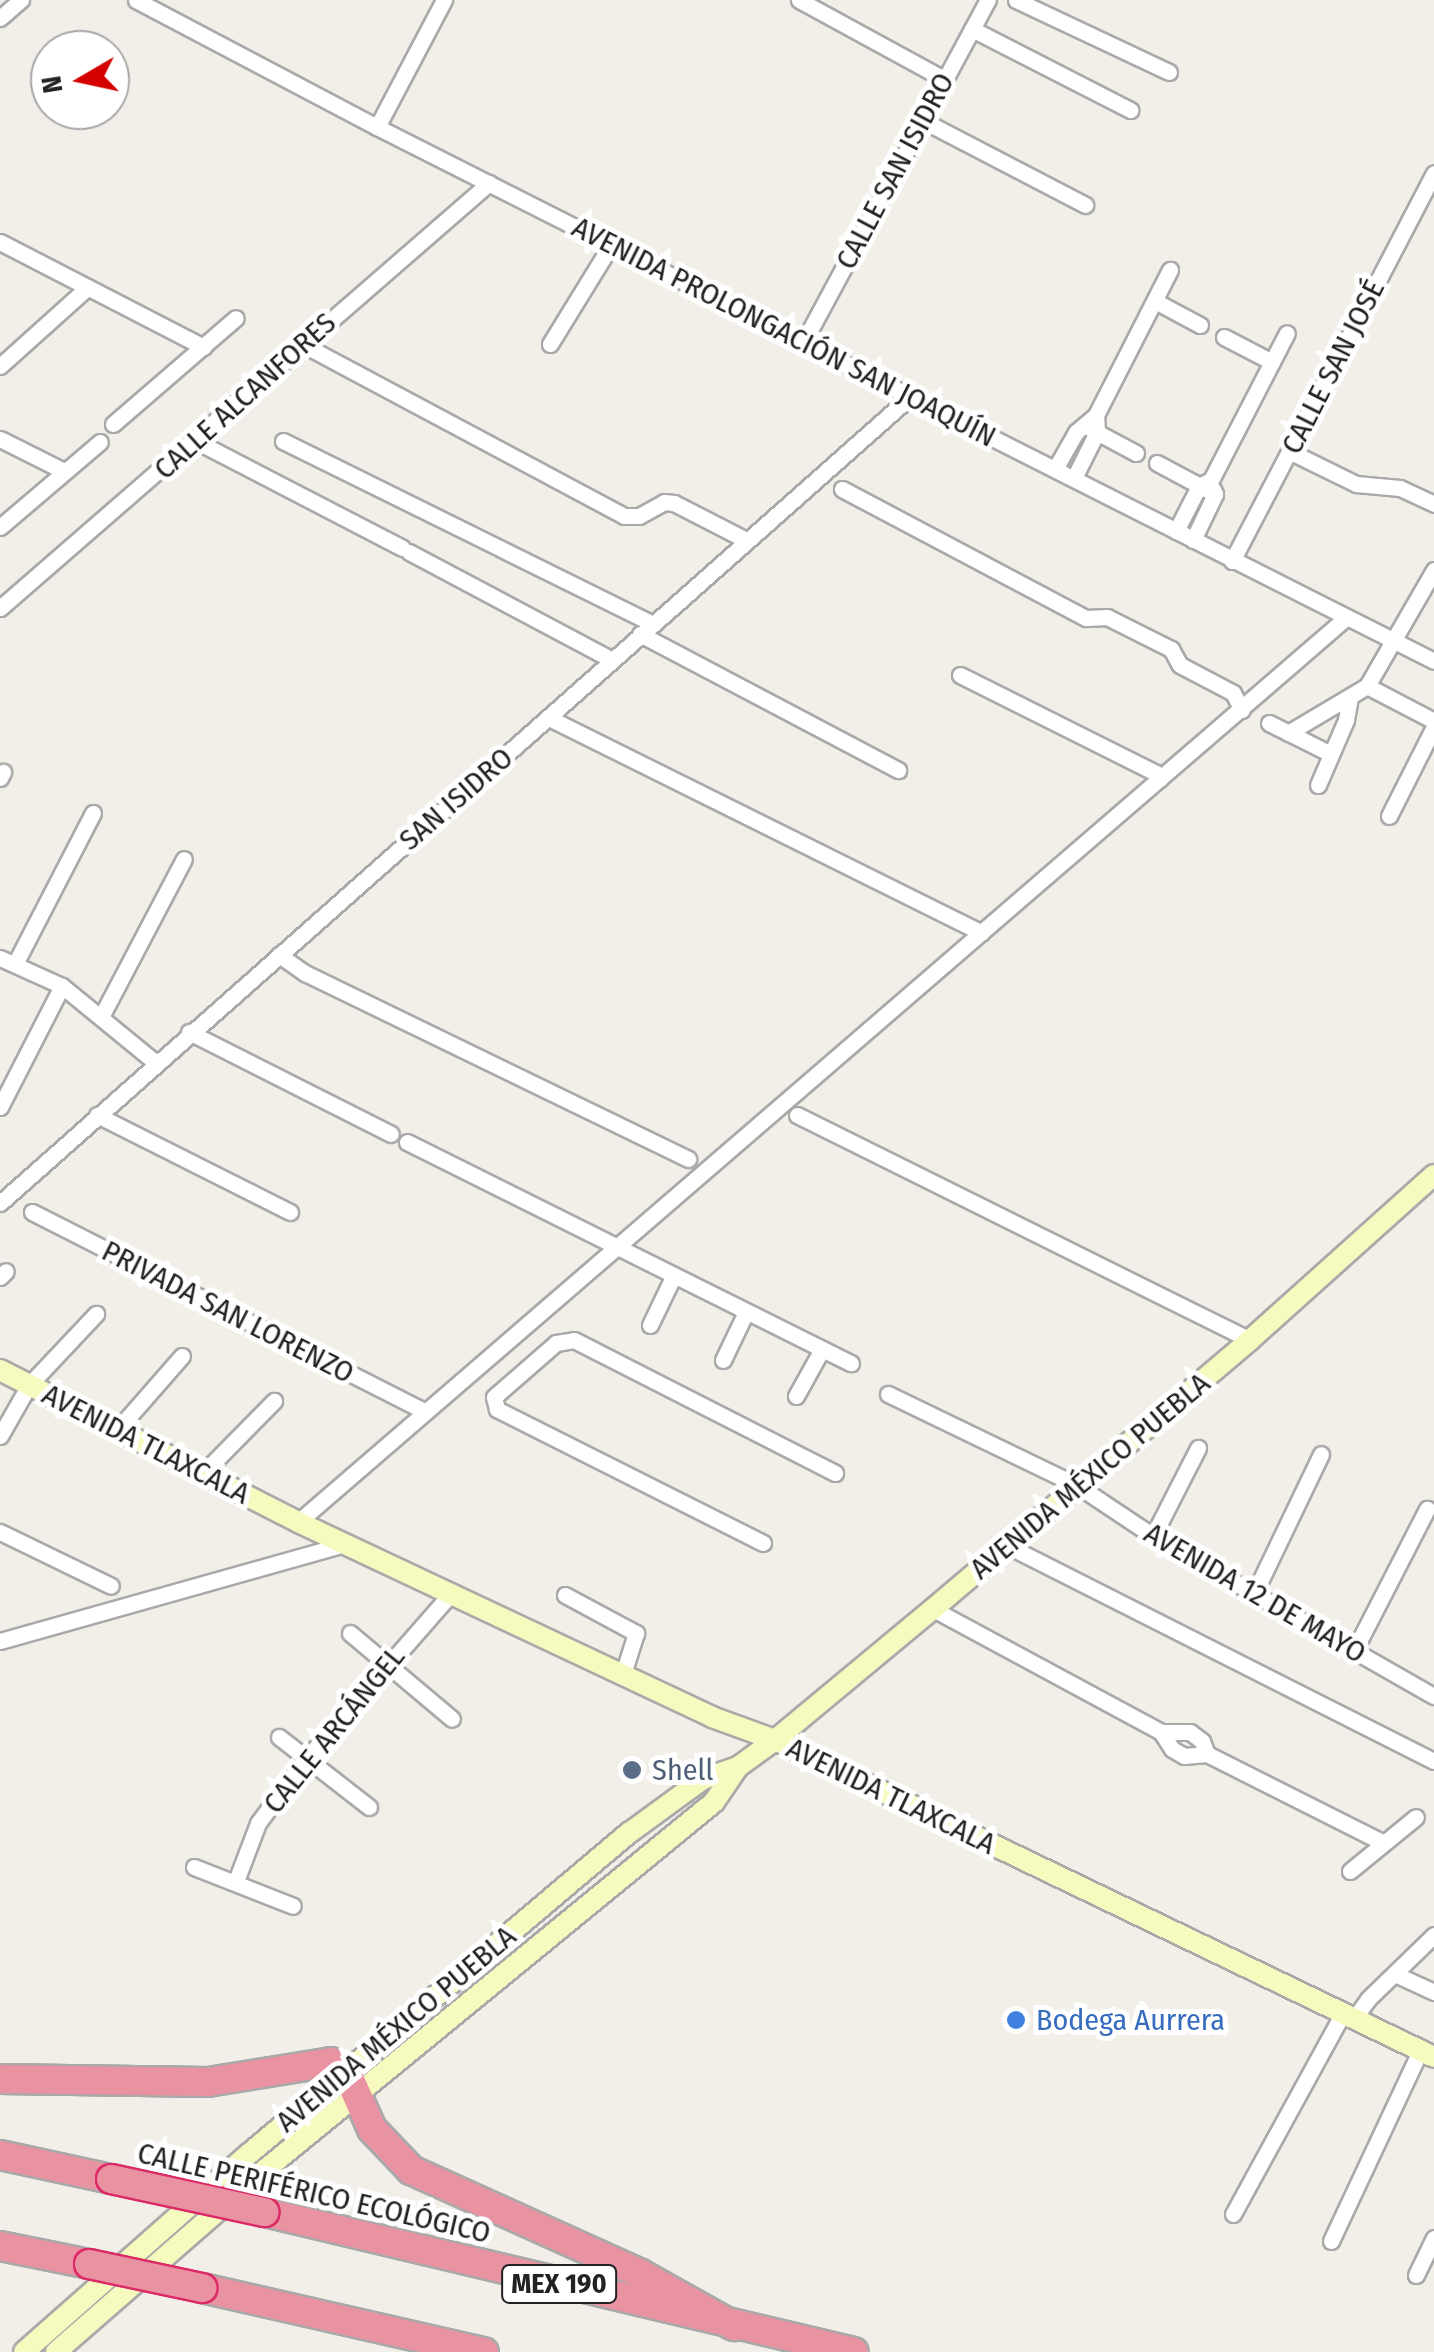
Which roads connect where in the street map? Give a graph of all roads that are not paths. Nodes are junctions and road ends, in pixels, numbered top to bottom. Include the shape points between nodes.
1 (22, 0) edge
2 (136, 0) edge
3 (444, 0) edge
4 (799, 0) edge
5 (988, 0) edge
6 (1016, 0) edge
7 (0, 18) edge
8 (972, 29) junction
9 (1169, 72) dead end
10 (944, 79) junction
11 (1130, 110) dead end
12 (922, 120) junction
13 (378, 127) junction
14 (1434, 172) edge
15 (489, 184) junction
16 (1085, 205) dead end
17 (0, 242) edge
18 (611, 245) junction
19 (1170, 270) dead end
20 (88, 287) junction
21 (1155, 301) junction
22 (236, 318) dead end
23 (1200, 325) dead end
24 (1286, 333) dead end
25 (1224, 337) dead end
26 (803, 342) junction
27 (302, 344) junction
28 (550, 344) dead end
29 (203, 347) junction
30 (1272, 362) junction
31 (0, 366) edge
32 (912, 394) junction
33 (114, 424) dead end
34 (1092, 424) junction
35 (0, 439) edge
36 (284, 441) dead end
37 (100, 442) dead end
38 (196, 442) junction
39 (1289, 451) junction
40 (1136, 453) dead end
41 (1156, 464) dead end
42 (1055, 468) junction
43 (64, 471) junction
44 (1074, 478) junction
45 (1208, 487) junction
46 (842, 488) dead end
47 (1434, 504) edge
48 (0, 527) edge
49 (1176, 531) junction
50 (746, 540) junction
51 (1193, 540) junction
52 (1232, 560) junction
53 (1434, 570) edge
54 (0, 608) edge
55 (1347, 617) junction
56 (646, 628) junction
57 (1394, 640) junction
58 (612, 660) junction
59 (1434, 661) edge
60 (960, 675) dead end
61 (1368, 686) junction
62 (1350, 698) junction
63 (1242, 710) junction
64 (548, 718) junction
65 (1269, 723) dead end
66 (1434, 724) edge
67 (1288, 734) junction
68 (1330, 754) junction
69 (898, 770) dead end
70 (1160, 779) junction
71 (1318, 785) dead end
72 (93, 813) dead end
73 (1389, 816) dead end
74 (184, 859) dead end
75 (982, 933) junction
76 (278, 955) junction
77 (7, 961) edge
78 (62, 986) junction
79 (102, 1015) junction
80 (189, 1032) junction
81 (155, 1062) junction
82 (0, 1108) edge
83 (97, 1115) junction
84 (798, 1115) dead end
85 (391, 1134) dead end
86 (407, 1142) dead end
87 (688, 1159) dead end
88 (1434, 1175) edge
89 (0, 1204) edge
90 (32, 1212) dead end
91 (290, 1212) dead end
92 (615, 1247) junction
93 (674, 1275) junction
94 (746, 1312) junction
95 (96, 1314) dead end
96 (650, 1325) dead end
97 (1250, 1340) junction
98 (498, 1349) junction
99 (822, 1349) junction
100 (182, 1356) dead end
101 (722, 1360) dead end
102 (851, 1364) dead end
103 (0, 1370) edge
104 (521, 1372) junction
105 (29, 1385) junction
106 (888, 1394) dead end
107 (796, 1396) dead end
108 (274, 1402) dead end
109 (424, 1411) junction
110 (118, 1429) junction
111 (0, 1436) edge
112 (1198, 1448) dead end
113 (1321, 1454) dead end
114 (204, 1472) junction
115 (835, 1473) dead end
116 (1078, 1486) junction
117 (1427, 1509) dead end
118 (298, 1522) junction
119 (0, 1532) edge
120 (1153, 1536) junction
121 (763, 1543) dead end
122 (345, 1544) junction
123 (1008, 1546) junction
124 (110, 1586) dead end
125 (452, 1592) junction
126 (1254, 1594) junction
127 (565, 1595) dead end
128 (933, 1609) junction
129 (350, 1633) dead end
130 (0, 1641) edge
131 (1354, 1651) junction
132 (389, 1663) junction
133 (624, 1674) junction
134 (1434, 1696) edge
135 (452, 1719) dead end
136 (1162, 1732) junction
137 (280, 1737) dead end
138 (775, 1740) junction
139 (1208, 1754) junction
140 (306, 1759) junction
141 (1434, 1761) edge
142 (738, 1766) junction
143 (369, 1807) dead end
144 (1416, 1817) dead end
145 (1384, 1843) junction
146 (194, 1867) dead end
147 (1350, 1871) dead end
148 (236, 1881) junction
149 (293, 1906) dead end
150 (1434, 1936) edge
151 (1396, 1975) junction
152 (1434, 1992) edge
153 (1348, 2018) junction
154 (1427, 2054) edge
155 (0, 2079) edge
156 (353, 2084) junction
157 (0, 2155) edge
158 (1233, 2214) dead end
159 (1434, 2238) edge
160 (1330, 2241) dead end
161 (0, 2246) edge
162 (1416, 2274) dead end
163 (734, 2326) junction
164 (24, 2352) edge
165 (56, 2352) edge
166 (484, 2352) edge
167 (854, 2352) edge

1 - 7 street
2 - 13 street, AVENIDA PROLONGACIÓN SAN JOAQUÍN
3 - 13 street
4 - 10 street
5 - 8 street, CALLE SAN ISIDRO
6 - 9 street
8 - 10 street, CALLE SAN ISIDRO
8 - 11 street
10 - 12 street, CALLE SAN ISIDRO
12 - 16 street
12 - 26 street, CALLE SAN ISIDRO
13 - 15 street, AVENIDA PROLONGACIÓN SAN JOAQUÍN
14 - 39 street, CALLE SAN JOSÉ
15 - 18 street, AVENIDA PROLONGACIÓN SAN JOAQUÍN
15 - 27 street, CALLE ALCANFORES
17 - 20 street
18 - 26 street, AVENIDA PROLONGACIÓN SAN JOAQUÍN
18 - 28 street
19 - 21 street
20 - 29 street
20 - 31 street
21 - 23 street
21 - 34 street
22 - 29 street
24 - 30 street
25 - 30 street
26 - 32 street, AVENIDA PROLONGACIÓN SAN JOAQUÍN
27 - 38 street, CALLE ALCANFORES
27 - 50 street via 624,516 674,503
29 - 33 street
30 - 45 street
32 - 42 street, AVENIDA PROLONGACIÓN SAN JOAQUÍN
32 - 50 street, SAN ISIDRO
34 - 40 street
34 - 42 street
34 - 44 street
35 - 43 street
36 - 56 street
37 - 43 street
38 - 54 street, CALLE ALCANFORES
38 - 58 street
39 - 47 street via 1356,484 1400,488
39 - 52 street, CALLE SAN JOSÉ
41 - 45 street
42 - 44 street, AVENIDA PROLONGACIÓN SAN JOAQUÍN
43 - 48 street
44 - 49 street, AVENIDA PROLONGACIÓN SAN JOAQUÍN
45 - 49 street
45 - 51 street
46 - 63 street via 1086,618 1106,617 1171,649 1180,665 1233,693
49 - 51 street, AVENIDA PROLONGACIÓN SAN JOAQUÍN
50 - 56 street, SAN ISIDRO
51 - 52 street, AVENIDA PROLONGACIÓN SAN JOAQUÍN
52 - 55 street, AVENIDA PROLONGACIÓN SAN JOAQUÍN
53 - 57 street
55 - 57 street, AVENIDA PROLONGACIÓN SAN JOAQUÍN
55 - 63 street
56 - 58 street, SAN ISIDRO
56 - 69 street
57 - 59 street, AVENIDA PROLONGACIÓN SAN JOAQUÍN
57 - 61 street
58 - 64 street, SAN ISIDRO
60 - 70 street
61 - 62 street
61 - 66 street
62 - 67 street
62 - 68 street
63 - 70 street
64 - 75 street
64 - 76 street, SAN ISIDRO
65 - 67 street
66 - 73 street
67 - 68 street
68 - 71 street
70 - 75 street
72 - 77 street
74 - 79 street
75 - 92 street
76 - 80 street, SAN ISIDRO
76 - 87 street
77 - 78 street
78 - 79 street
78 - 82 street
79 - 81 street
80 - 81 street, SAN ISIDRO
80 - 85 street
81 - 83 street, SAN ISIDRO
83 - 89 street, SAN ISIDRO
83 - 91 street
84 - 97 street
86 - 92 street
88 - 97 main road, AVENIDA MÉXICO PUEBLA
90 - 109 street, PRIVADA SAN LORENZO
92 - 93 street
92 - 98 street
93 - 94 street
93 - 96 street
94 - 99 street
94 - 101 street
95 - 105 street
97 - 116 main road, AVENIDA MÉXICO PUEBLA
98 - 104 street
98 - 109 street
99 - 102 street
99 - 107 street
100 - 110 street
103 - 105 main road, AVENIDA TLAXCALA
104 - 115 street via 556,1343 574,1340
104 - 121 street via 494,1397 497,1409
105 - 110 main road, AVENIDA TLAXCALA
105 - 111 street
106 - 116 street, AVENIDA 12 DE MAYO
108 - 114 street
109 - 118 street
110 - 114 main road, AVENIDA TLAXCALA
112 - 120 street
113 - 126 street
114 - 118 main road, AVENIDA TLAXCALA
116 - 120 street, AVENIDA 12 DE MAYO
116 - 123 main road, AVENIDA MÉXICO PUEBLA
117 - 131 street
118 - 122 main road, AVENIDA TLAXCALA
119 - 124 street
120 - 126 street, AVENIDA 12 DE MAYO
122 - 125 main road, AVENIDA TLAXCALA
122 - 130 street
123 - 128 main road, AVENIDA MÉXICO PUEBLA
123 - 141 street
125 - 132 street, CALLE ARCÁNGEL
125 - 133 main road, AVENIDA TLAXCALA
126 - 131 street, AVENIDA 12 DE MAYO
127 - 133 street via 636,1633
128 - 136 street
128 - 138 main road, AVENIDA MÉXICO PUEBLA
129 - 132 street
131 - 134 street, AVENIDA 12 DE MAYO
132 - 135 street
132 - 140 street, CALLE ARCÁNGEL
133 - 138 main road, AVENIDA TLAXCALA via 712,1718
136 - 139 street via 1190,1732
136 - 139 street via 1184,1756
137 - 140 street
138 - 142 main road, AVENIDA MÉXICO PUEBLA
138 - 153 main road, AVENIDA TLAXCALA
139 - 145 street
140 - 143 street
140 - 148 street, CALLE ARCÁNGEL via 251,1836
142 - 156 main road, AVENIDA MÉXICO PUEBLA via 714,1802
142 - 156 main road, AVENIDA MÉXICO PUEBLA via 703,1779 629,1833
144 - 145 street
145 - 147 street
146 - 148 street
148 - 149 street
150 - 151 street
151 - 152 street
151 - 153 street
153 - 154 main road, AVENIDA TLAXCALA
153 - 158 street
154 - 160 street
155 - 156 highway via 208,2082 331,2062
156 - 163 highway via 372,2129 411,2170 639,2272
156 - 164 main road, AVENIDA MÉXICO PUEBLA
156 - 165 main road, AVENIDA MÉXICO PUEBLA
157 - 163 highway, CALLE PERIFÉRICO ECOLÓGICO / MEX 190, bridge
159 - 162 street
161 - 166 highway, bridge
163 - 167 highway, CALLE PERIFÉRICO ECOLÓGICO / MEX 190

